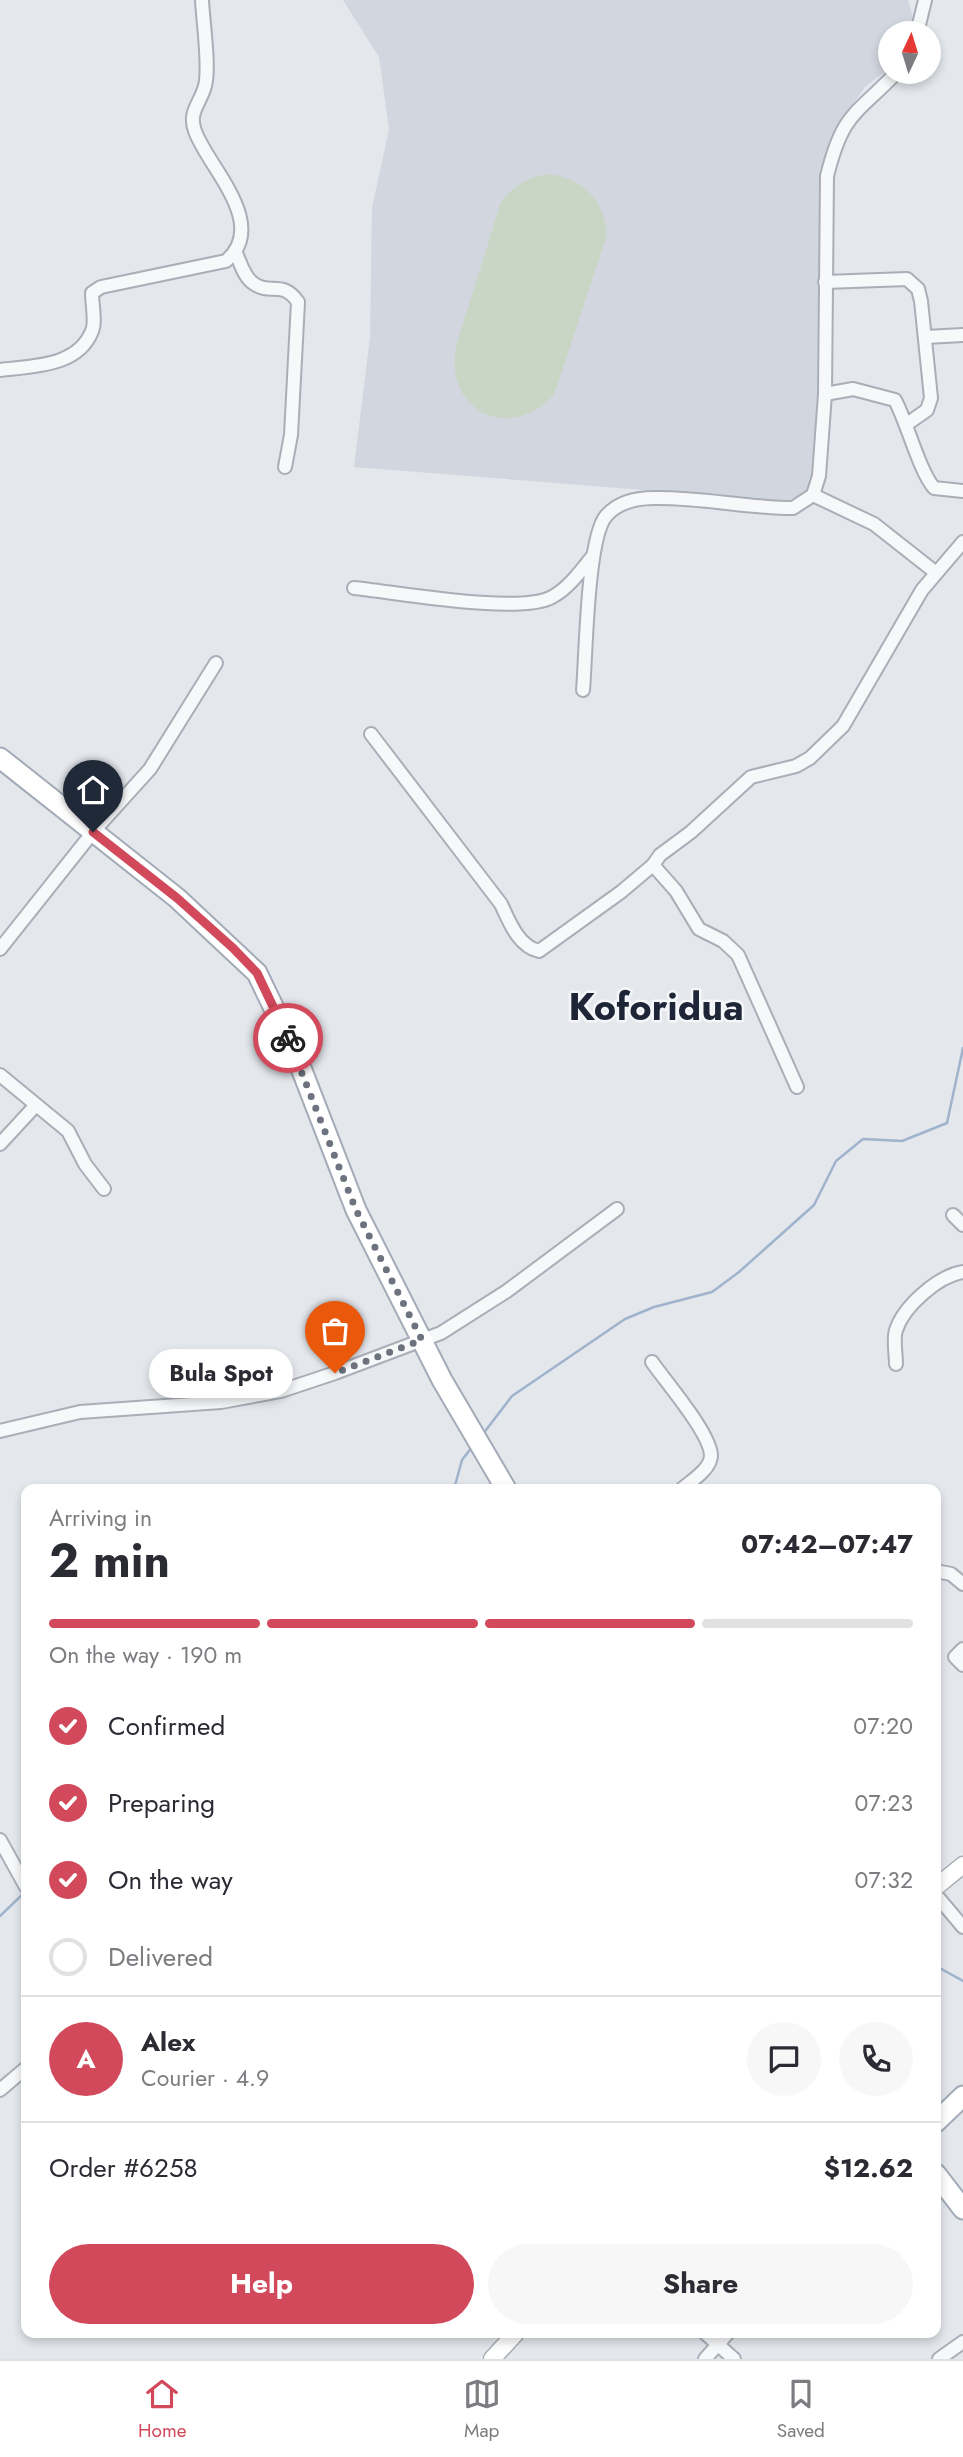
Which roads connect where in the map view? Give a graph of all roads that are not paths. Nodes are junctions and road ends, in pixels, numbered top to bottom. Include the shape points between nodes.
1 (202, 0) edge
2 (925, 0) edge
3 (920, 21) edge
4 (884, 84) edge
5 (236, 253) junction
6 (825, 282) junction
7 (963, 335) edge
8 (926, 337) junction
9 (0, 370) edge
10 (825, 394) junction
11 (907, 424) junction
12 (285, 467) dead end
13 (963, 491) edge
14 (813, 495) junction
15 (963, 542) edge
16 (593, 556) junction
17 (935, 572) junction
18 (354, 588) dead end
19 (216, 663) dead end
20 (583, 691) dead end
21 (371, 734) dead end
22 (0, 758) edge
23 (93, 832) junction
24 (653, 865) junction
25 (0, 949) edge
26 (0, 1075) edge
27 (797, 1087) dead end
28 (36, 1105) junction
29 (0, 1144) edge
30 (104, 1189) dead end
31 (617, 1209) dead end
32 (953, 1216) dead end
33 (963, 1225) edge
34 (963, 1272) edge
35 (422, 1340) junction
36 (652, 1363) dead end
37 (896, 1364) dead end
38 (0, 1431) edge
39 (503, 1484) edge
40 (687, 1484) edge
41 (941, 1572) edge
42 (963, 1584) edge
43 (963, 1649) edge
44 (963, 1665) edge
45 (0, 1840) edge
46 (14, 1866) junction
47 (963, 1866) edge
48 (0, 1873) edge
49 (21, 1878) edge
50 (941, 1883) edge
51 (941, 1901) edge
52 (963, 1927) edge
53 (21, 2072) edge
54 (0, 2090) edge
55 (963, 2096) edge
56 (941, 2117) edge
57 (941, 2180) edge
58 (941, 2191) edge
59 (963, 2209) edge
60 (963, 2220) edge
61 (511, 2338) edge
62 (711, 2338) edge
63 (723, 2338) edge
64 (963, 2342) edge
65 (718, 2344) junction
66 (492, 2359) edge
67 (705, 2359) edge
68 (734, 2359) edge
69 (939, 2359) edge

1 - 5 street via 205,85 191,119 198,139 231,190 240,237
2 - 3 street
4 - 6 street via 849,116 835,143 827,176
5 - 9 street via 226,261 101,287 92,293 93,331 80,347 57,363
5 - 12 street via 250,282 291,292 298,302
6 - 8 street via 907,279 918,289
6 - 10 street
7 - 8 street
8 - 11 street via 930,405
10 - 11 street via 853,389 895,400
10 - 14 street via 819,476
11 - 13 street via 925,477 934,488
14 - 16 street via 793,508 631,500 604,518
14 - 17 street via 874,524
15 - 17 street
16 - 18 street via 565,588 540,602 500,604
16 - 20 street
17 - 24 street via 843,726 796,766 751,777
19 - 23 street via 150,769
21 - 24 street via 501,904 529,948 539,951 549,946
22 - 23 main road
23 - 25 street
23 - 35 main road via 177,898 257,973 294,1050 356,1210
24 - 27 street via 676,891 699,929 723,941 737,955
26 - 28 street
28 - 29 street
28 - 30 street via 68,1131
31 - 35 street via 507,1291
32 - 33 street
34 - 37 street via 930,1289 909,1307 895,1331
35 - 38 street via 281,1391 221,1402 80,1412
35 - 39 main road
36 - 40 street via 706,1439 708,1465
41 - 42 street
43 - 44 street via 955,1657
45 - 46 street
46 - 48 street
46 - 49 street
47 - 50 street
51 - 52 street
53 - 54 street
55 - 56 main road
57 - 59 main road
58 - 60 main road
61 - 66 street
62 - 65 street
63 - 65 street
64 - 69 street
65 - 67 street
65 - 68 street

